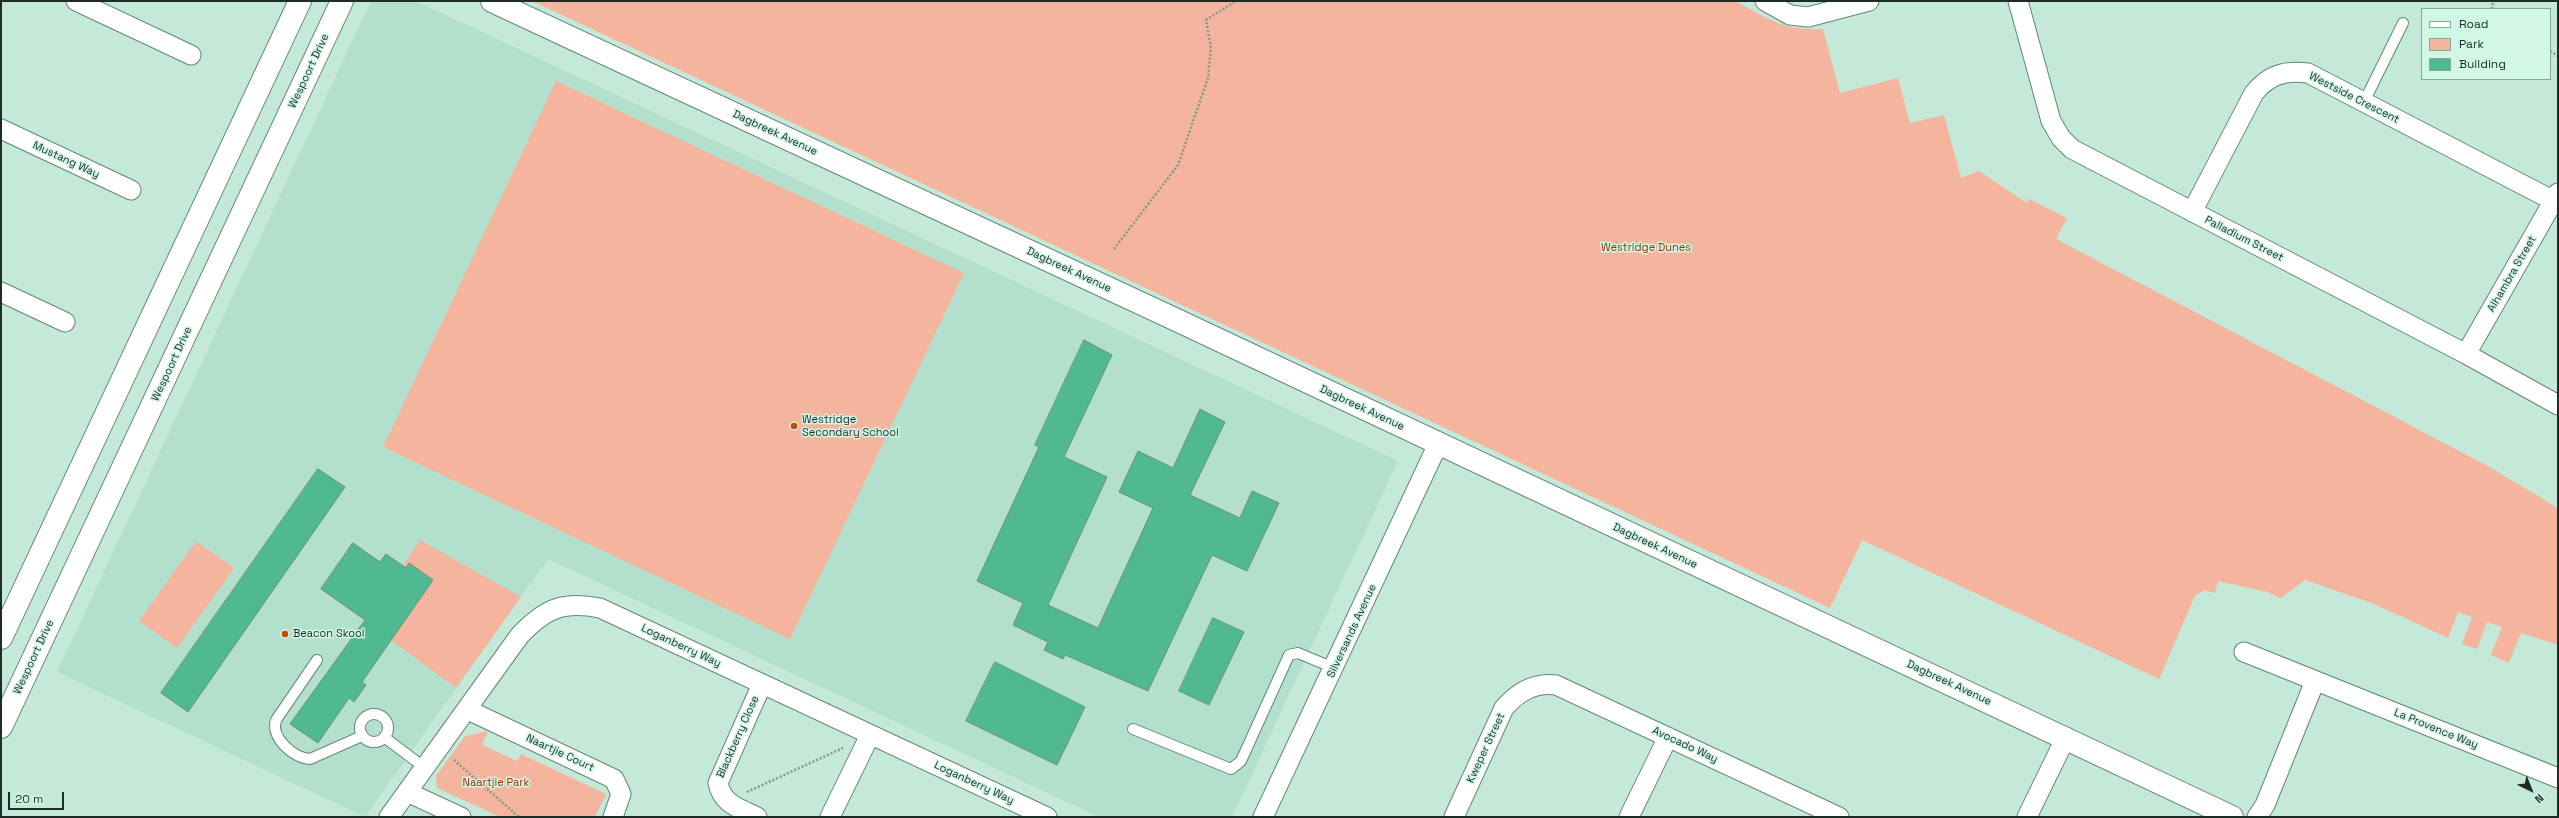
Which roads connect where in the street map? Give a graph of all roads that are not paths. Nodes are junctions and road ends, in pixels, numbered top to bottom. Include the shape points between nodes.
1 (76, 1) edge
2 (300, 1) edge
3 (342, 1) edge
4 (492, 1) edge
5 (1765, 1) edge
6 (1869, 1) edge
7 (2018, 1) edge
8 (2402, 23) dead end
9 (191, 55) dead end
10 (2364, 102) junction
11 (1, 129) edge
12 (131, 190) dead end
13 (2556, 197) edge
14 (2192, 212) junction
15 (1, 292) edge
16 (65, 322) dead end
17 (2466, 354) junction
18 (2558, 405) edge
19 (1438, 444) junction
20 (1, 638) edge
21 (2244, 652) dead end
22 (317, 660) dead end
23 (1334, 668) junction
24 (2315, 680) junction
25 (762, 684) junction
26 (1529, 688) joint
27 (468, 710) junction
28 (1, 727) edge
29 (1133, 729) dead end
30 (870, 735) junction
31 (362, 736) junction
32 (384, 737) junction
33 (1668, 737) junction
34 (2066, 737) junction
35 (425, 768) junction
36 (2558, 778) edge
37 (407, 792) junction
38 (389, 817) edge
39 (462, 817) edge
40 (613, 817) edge
41 (757, 817) edge
42 (830, 817) edge
43 (1047, 817) edge
44 (1264, 817) edge
45 (1454, 817) edge
46 (1629, 817) edge
47 (1839, 817) edge
48 (2027, 817) edge
49 (2232, 817) edge
50 (2257, 817) edge

1 - 9 street
2 - 20 street
3 - 28 street, Wespoort Drive
4 - 19 street, Dagbreek Avenue
5 - 6 street via 1790,14 1808,17
7 - 14 street, Palladium Street via 2051,121 2061,138 2084,157
8 - 10 lane
10 - 13 street, Westside Crescent
10 - 14 street, Westside Crescent via 2308,73 2291,71 2262,83 2254,93
11 - 12 street, Mustang Way
13 - 17 street, Alhambra Street
14 - 17 street, Palladium Street
15 - 16 street
17 - 18 street, Palladium Street
19 - 23 street, Silversands Avenue
19 - 34 street, Dagbreek Avenue
21 - 24 street, La Provence Way
22 - 31 lane via 276,720 274,731 279,740 304,758 310,759
23 - 29 lane via 1294,652 1289,655 1240,761 1231,768
23 - 44 street, Silversands Avenue
24 - 36 street, La Provence Way
24 - 50 street via 2265,805
25 - 27 street, Loganberry Way via 600,608 579,604 559,606 536,618 520,635
25 - 30 street, Loganberry Way
25 - 41 street, Blackberry Close via 718,783 725,802
26 - 33 street, Avocado Way via 1546,684 1556,685
26 - 45 street, Kweper Street via 1513,698 1504,708
27 - 35 street, Loganberry Way
27 - 40 street, Naartjie Court via 614,779 621,794
30 - 42 street
30 - 43 street, Loganberry Way
31 - 32 lane via 373,742
31 - 32 lane via 359,730 363,719 375,714 386,720 388,726
32 - 35 lane
33 - 46 street
33 - 47 street, Avocado Way
34 - 48 street
34 - 49 street, Dagbreek Avenue
35 - 37 street, Loganberry Way
37 - 38 street, Loganberry Way
37 - 39 street

